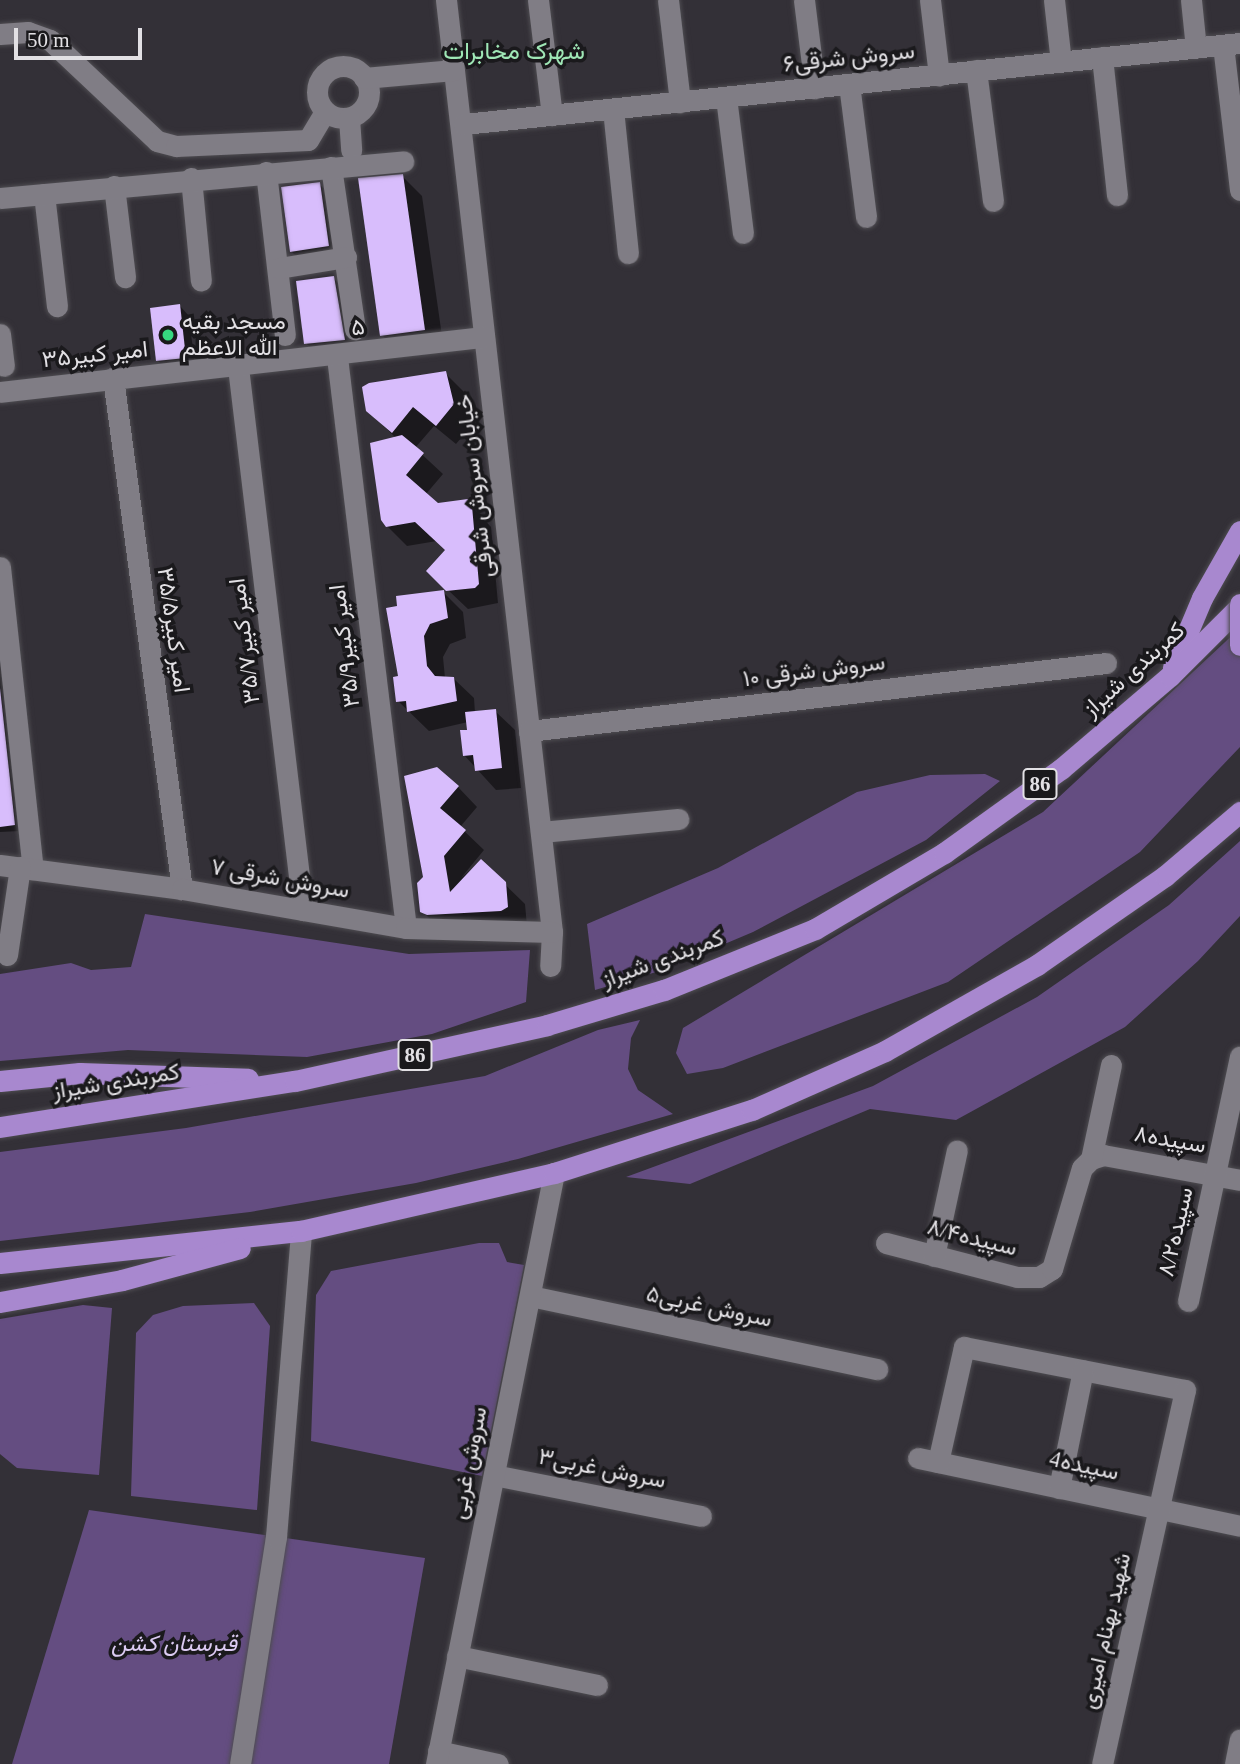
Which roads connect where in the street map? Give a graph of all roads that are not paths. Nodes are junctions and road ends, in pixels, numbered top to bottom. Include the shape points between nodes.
1 (446, 0) edge
2 (538, 0) edge
3 (668, 0) edge
4 (804, 0) edge
5 (930, 0) edge
6 (1054, 0) edge
7 (1191, 0) edge
8 (0, 34) edge
9 (1232, 44) edge
10 (1196, 48) junction
11 (1102, 57) junction
12 (1061, 62) junction
13 (454, 70) junction
14 (976, 71) junction
15 (939, 75) junction
16 (365, 78) junction
17 (849, 84) junction
18 (815, 88) junction
19 (726, 97) junction
20 (680, 102) junction
21 (613, 109) junction
22 (325, 112) junction
23 (552, 115) junction
24 (349, 118) junction
25 (464, 124) junction
26 (351, 150) dead end
27 (403, 161) dead end
28 (331, 167) junction
29 (266, 172) junction
30 (191, 178) junction
31 (114, 186) junction
32 (1240, 190) edge
33 (44, 194) junction
34 (1117, 195) dead end
35 (0, 198) edge
36 (993, 201) dead end
37 (866, 217) dead end
38 (743, 233) dead end
39 (628, 253) dead end
40 (346, 257) junction
41 (279, 268) junction
42 (125, 277) dead end
43 (201, 281) dead end
44 (57, 306) dead end
45 (355, 329) dead end
46 (0, 334) edge
47 (285, 335) dead end
48 (484, 337) junction
49 (337, 357) junction
50 (4, 366) dead end
51 (238, 367) junction
52 (113, 378) junction
53 (0, 392) edge
54 (1240, 531) edge
55 (0, 567) edge
56 (1240, 605) edge
57 (1240, 645) edge
58 (1106, 663) dead end
59 (1170, 676) junction
60 (529, 731) junction
61 (1240, 812) edge
62 (678, 819) dead end
63 (541, 832) junction
64 (18, 867) edge
65 (182, 889) junction
66 (303, 910) junction
67 (406, 928) junction
68 (552, 932) junction
69 (7, 955) dead end
70 (550, 966) dead end
71 (1240, 1056) edge
72 (1111, 1065) dead end
73 (0, 1081) edge
74 (295, 1081) junction
75 (0, 1127) edge
76 (957, 1150) dead end
77 (1091, 1159) junction
78 (554, 1173) junction
79 (1216, 1175) junction
80 (1240, 1180) edge
81 (301, 1231) junction
82 (886, 1243) dead end
83 (934, 1256) junction
84 (0, 1263) edge
85 (530, 1296) junction
86 (1188, 1301) dead end
87 (0, 1302) edge
88 (877, 1369) dead end
89 (1083, 1370) junction
90 (494, 1475) junction
91 (1059, 1488) junction
92 (1162, 1510) junction
93 (701, 1516) dead end
94 (1240, 1526) edge
95 (457, 1656) junction
96 (597, 1685) dead end
97 (1240, 1739) edge
98 (437, 1758) edge
99 (240, 1764) edge
100 (498, 1764) edge
101 (1102, 1764) edge
102 (1235, 1764) edge

1 - 13 street, خیابان سروش شرقی
2 - 23 street
3 - 20 street
4 - 18 street
5 - 15 street
6 - 12 street
7 - 10 street
8 - 22 street via 27,32 50,40 157,141 176,146 307,141
9 - 10 street, سروش شرقی۶
9 - 32 street
10 - 11 street, سروش شرقی۶
11 - 12 street, سروش شرقی۶
11 - 34 street
12 - 14 street, سروش شرقی۶
13 - 16 street
13 - 25 street, خیابان سروش شرقی
14 - 15 street, سروش شرقی۶
14 - 36 street
15 - 17 street, سروش شرقی۶
16 - 22 street via 342,66 326,72 317,96
16 - 24 street via 367,102
17 - 18 street, سروش شرقی۶
17 - 37 street
18 - 19 street, سروش شرقی۶
19 - 20 street, سروش شرقی۶
19 - 38 street
20 - 21 street, سروش شرقی۶
21 - 23 street, سروش شرقی۶
21 - 39 street
22 - 24 street
23 - 25 street, سروش شرقی۶
24 - 26 street
25 - 48 street, خیابان سروش شرقی
27 - 28 street
28 - 29 street
28 - 40 street
29 - 30 street
29 - 41 street
30 - 31 street
30 - 43 street
31 - 33 street
31 - 42 street
33 - 35 street
33 - 44 street
40 - 41 street
40 - 45 street
41 - 47 street
46 - 50 street
48 - 49 street, ۵
48 - 60 street, خیابان سروش شرقی
49 - 51 street, ۵
49 - 67 street, امیر کبیر۳۵/۹
51 - 52 street, امیر کبیر۳۵
51 - 66 street, امیر کبیر۳۵/۷
52 - 53 street, امیر کبیر۳۵
52 - 65 street, امیر کبیر۳۵/۵
54 - 59 highway via 1202,598
55 - 64 street
56 - 57 highway, bridge
56 - 59 highway, کمربندی شیراز / 86
58 - 60 street, سروش شرقی ۱۰
59 - 74 highway, کمربندی شیراز / 86 via 1061,769 944,853 815,929 664,990 547,1025
60 - 63 street, خیابان سروش شرقی
61 - 78 highway via 1165,876 1037,965 885,1051 752,1110
62 - 63 street
63 - 68 street, خیابان سروش شرقی
64 - 65 street, سروش شرقی ۷
64 - 69 street
65 - 66 street, سروش شرقی ۷
66 - 67 street, سروش شرقی ۷
67 - 68 street, سروش شرقی ۷
68 - 70 street, خیابان سروش شرقی
71 - 79 street, سپیده۸/۲
72 - 77 street
73 - 74 highway via 80,1073
74 - 75 highway, کمربندی شیراز / 86
76 - 83 street
77 - 79 street, سپیده۸ via 1103,1155
77 - 83 street, سپیده۸/۴ via 1082,1168 1052,1269 1017,1278
78 - 81 highway
78 - 85 street, سروش غربی
79 - 80 street, سپیده۸
79 - 86 street, سپیده۸/۲
81 - 84 highway
81 - 87 highway via 122,1280
81 - 99 street via 276,1537
82 - 83 street, سپیده۸/۴
85 - 88 street, سروش غربی۵
85 - 90 street, سروش غربی
89 - 91 street
89 - 91 street, 4سپیده via 964,1347 928,1460
89 - 92 street, شهید بهنام امیری via 1185,1390
90 - 93 street, سروش غربی۳
90 - 95 street, سروش غربی
91 - 92 street, 4سپیده
92 - 94 street, 4سپیده
92 - 101 street, شهید بهنام امیری
95 - 96 street
95 - 98 street, سروش غربی
97 - 102 street
98 - 100 street

